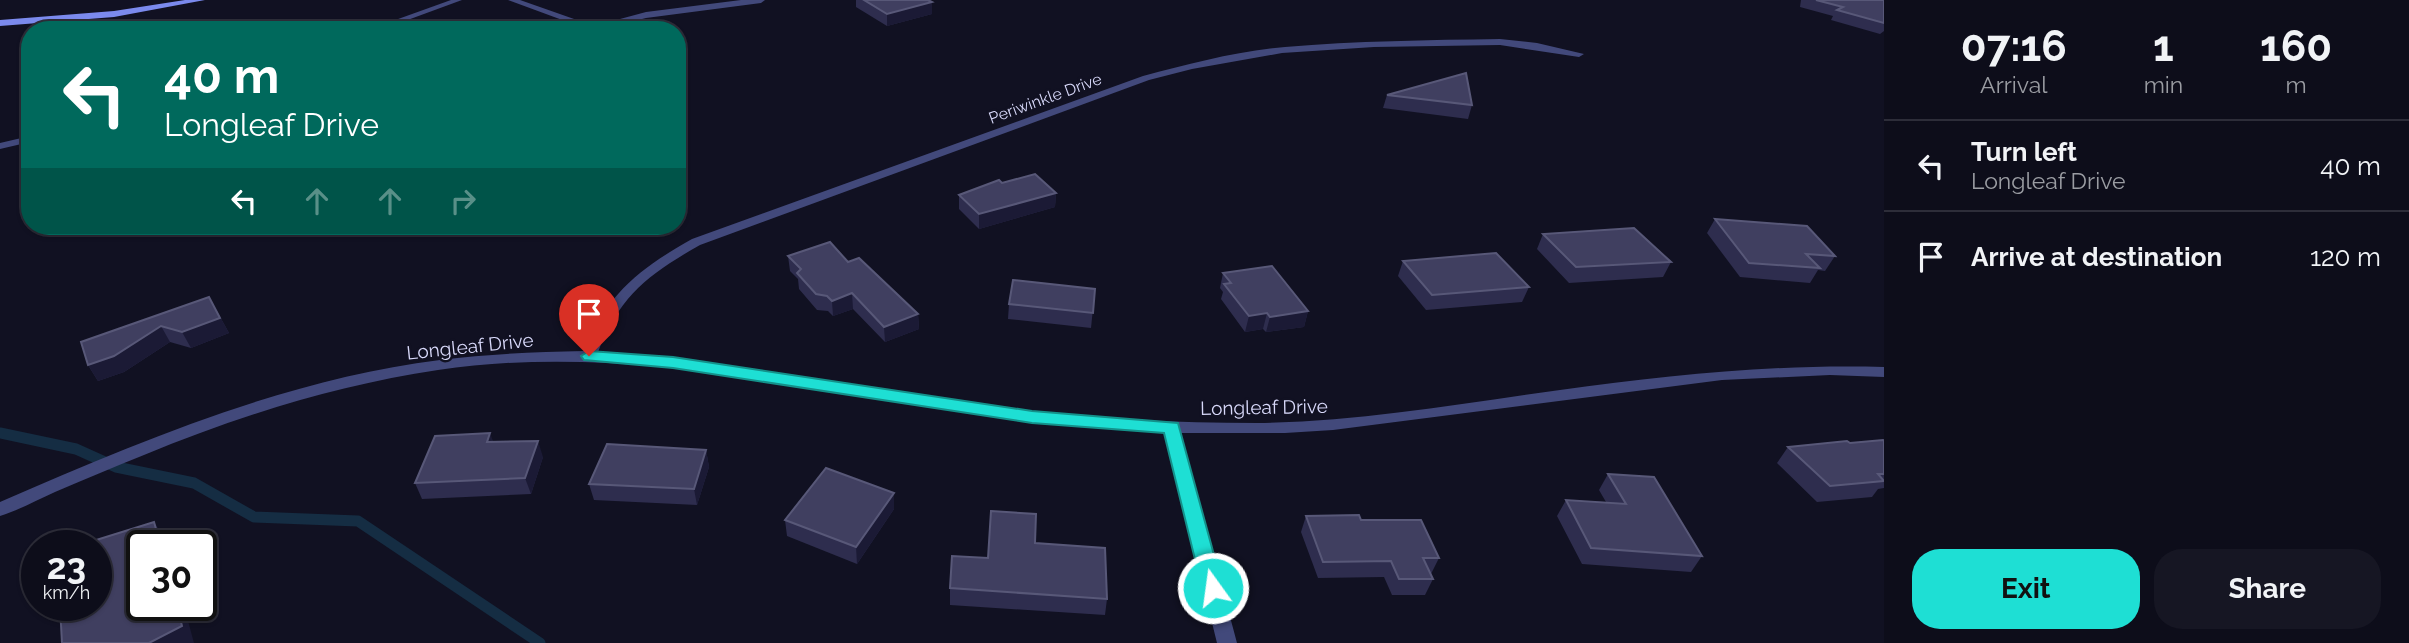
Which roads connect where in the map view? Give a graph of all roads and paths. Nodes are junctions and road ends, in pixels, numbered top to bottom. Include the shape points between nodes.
1 (201, 0) edge
2 (458, 0) edge
3 (512, 0) edge
4 (761, 0) edge
5 (21, 21) edge
6 (25, 21) edge
7 (397, 21) edge
8 (568, 21) edge
9 (622, 21) edge
10 (0, 23) edge
11 (1579, 54) dead end
12 (21, 141) edge
13 (0, 146) edge
14 (589, 356) junction
15 (1884, 372) edge
16 (1172, 428) junction
17 (0, 509) edge
18 (1227, 643) edge

1 - 6 street via 114,14
2 - 7 lane
3 - 8 street
4 - 9 street
5 - 10 street
11 - 14 street, Periwinkle Drive via 1500,43 1335,45 1239,56 1146,78 696,242 659,262 626,290 600,325
12 - 13 street
14 - 16 street, Longleaf Drive via 673,363 1032,417
14 - 17 street, Longleaf Drive via 507,358 420,368 328,387 233,414
15 - 16 street, Longleaf Drive via 1703,376 1357,424
16 - 18 street

